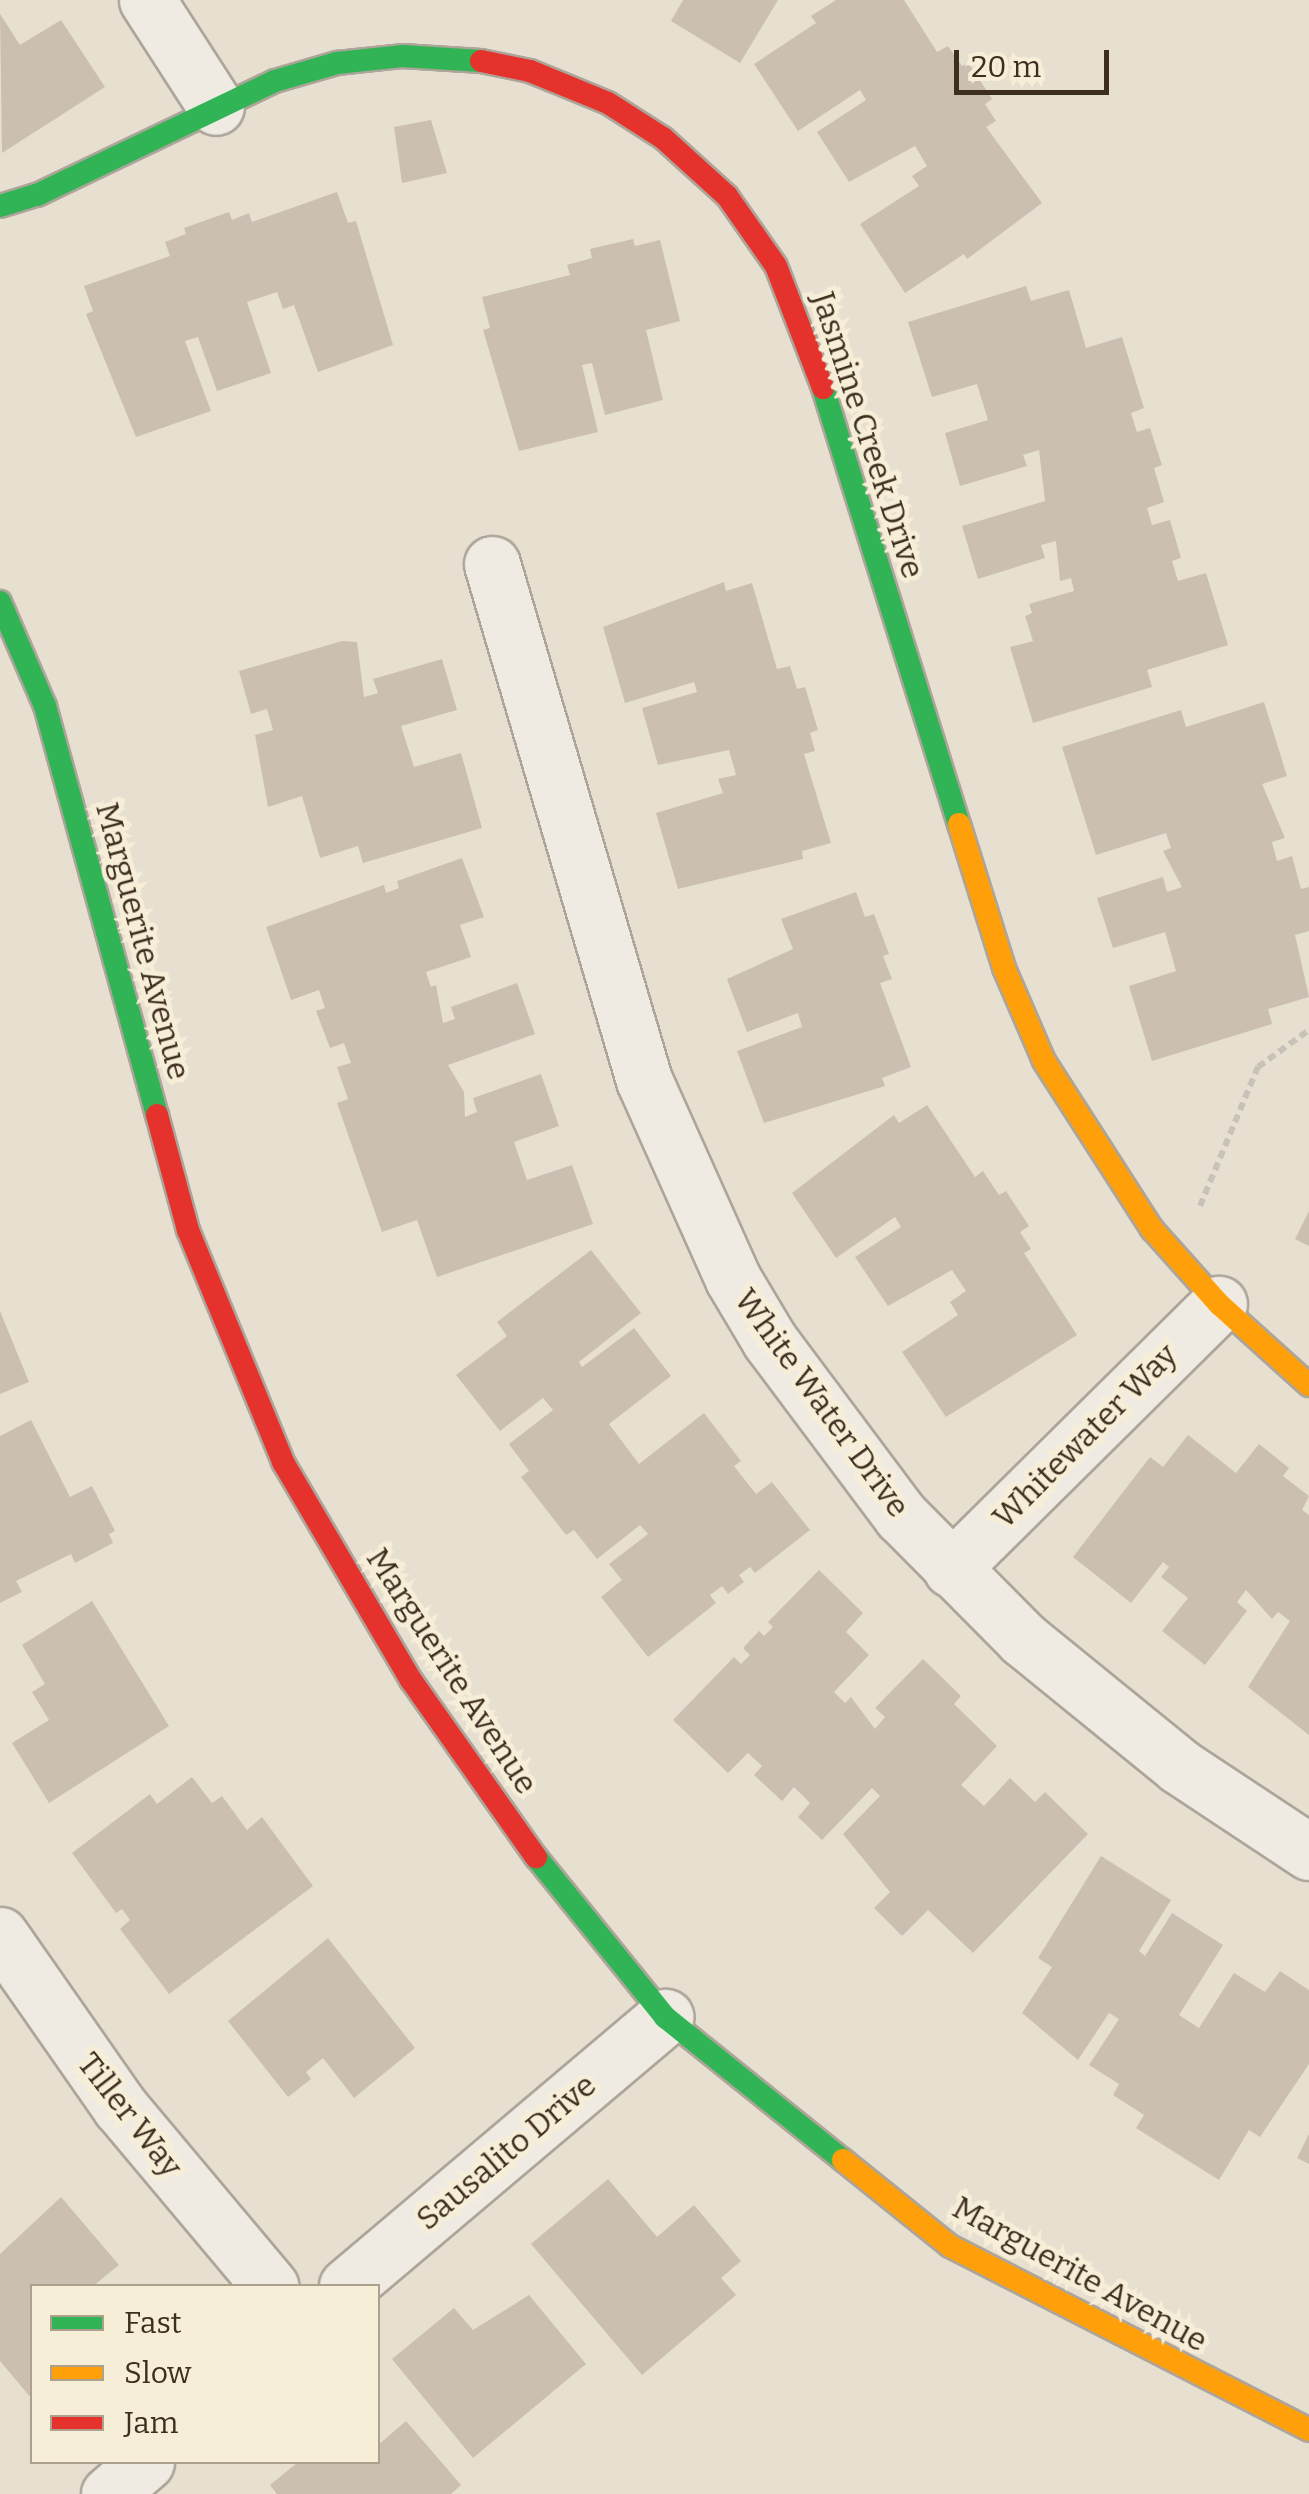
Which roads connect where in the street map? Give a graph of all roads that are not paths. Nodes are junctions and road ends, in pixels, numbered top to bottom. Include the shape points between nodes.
1 (148, 0) edge
2 (216, 107) junction
3 (0, 206) edge
4 (492, 564) dead end
5 (0, 602) edge
6 (1218, 1304) junction
7 (1309, 1385) edge
8 (951, 1569) junction
9 (1309, 1852) edge
10 (0, 1935) edge
11 (665, 2017) junction
12 (268, 2284) edge
13 (349, 2284) edge
14 (1309, 2430) edge
15 (144, 2464) edge
16 (108, 2494) edge

1 - 2 street
2 - 3 street, Jasmine Creek Drive via 37,195
2 - 6 street, Jasmine Creek Drive via 337,63 466,58 530,72 608,104 663,138 726,196 776,266 803,326 1011,985 1044,1060 1094,1147
4 - 8 street, White Water Drive via 638,1061 670,1148 770,1342 854,1460
5 - 11 street, Marguerite Avenue via 44,706 188,1230 283,1462 411,1680 543,1866
6 - 7 street, Jasmine Creek Drive
6 - 8 street, Whitewater Way
8 - 9 street, White Water Drive via 1100,1704
10 - 12 street, Tiller Way via 120,2107
11 - 13 street, Sausalito Drive
11 - 14 street, Marguerite Avenue via 950,2246
15 - 16 street

